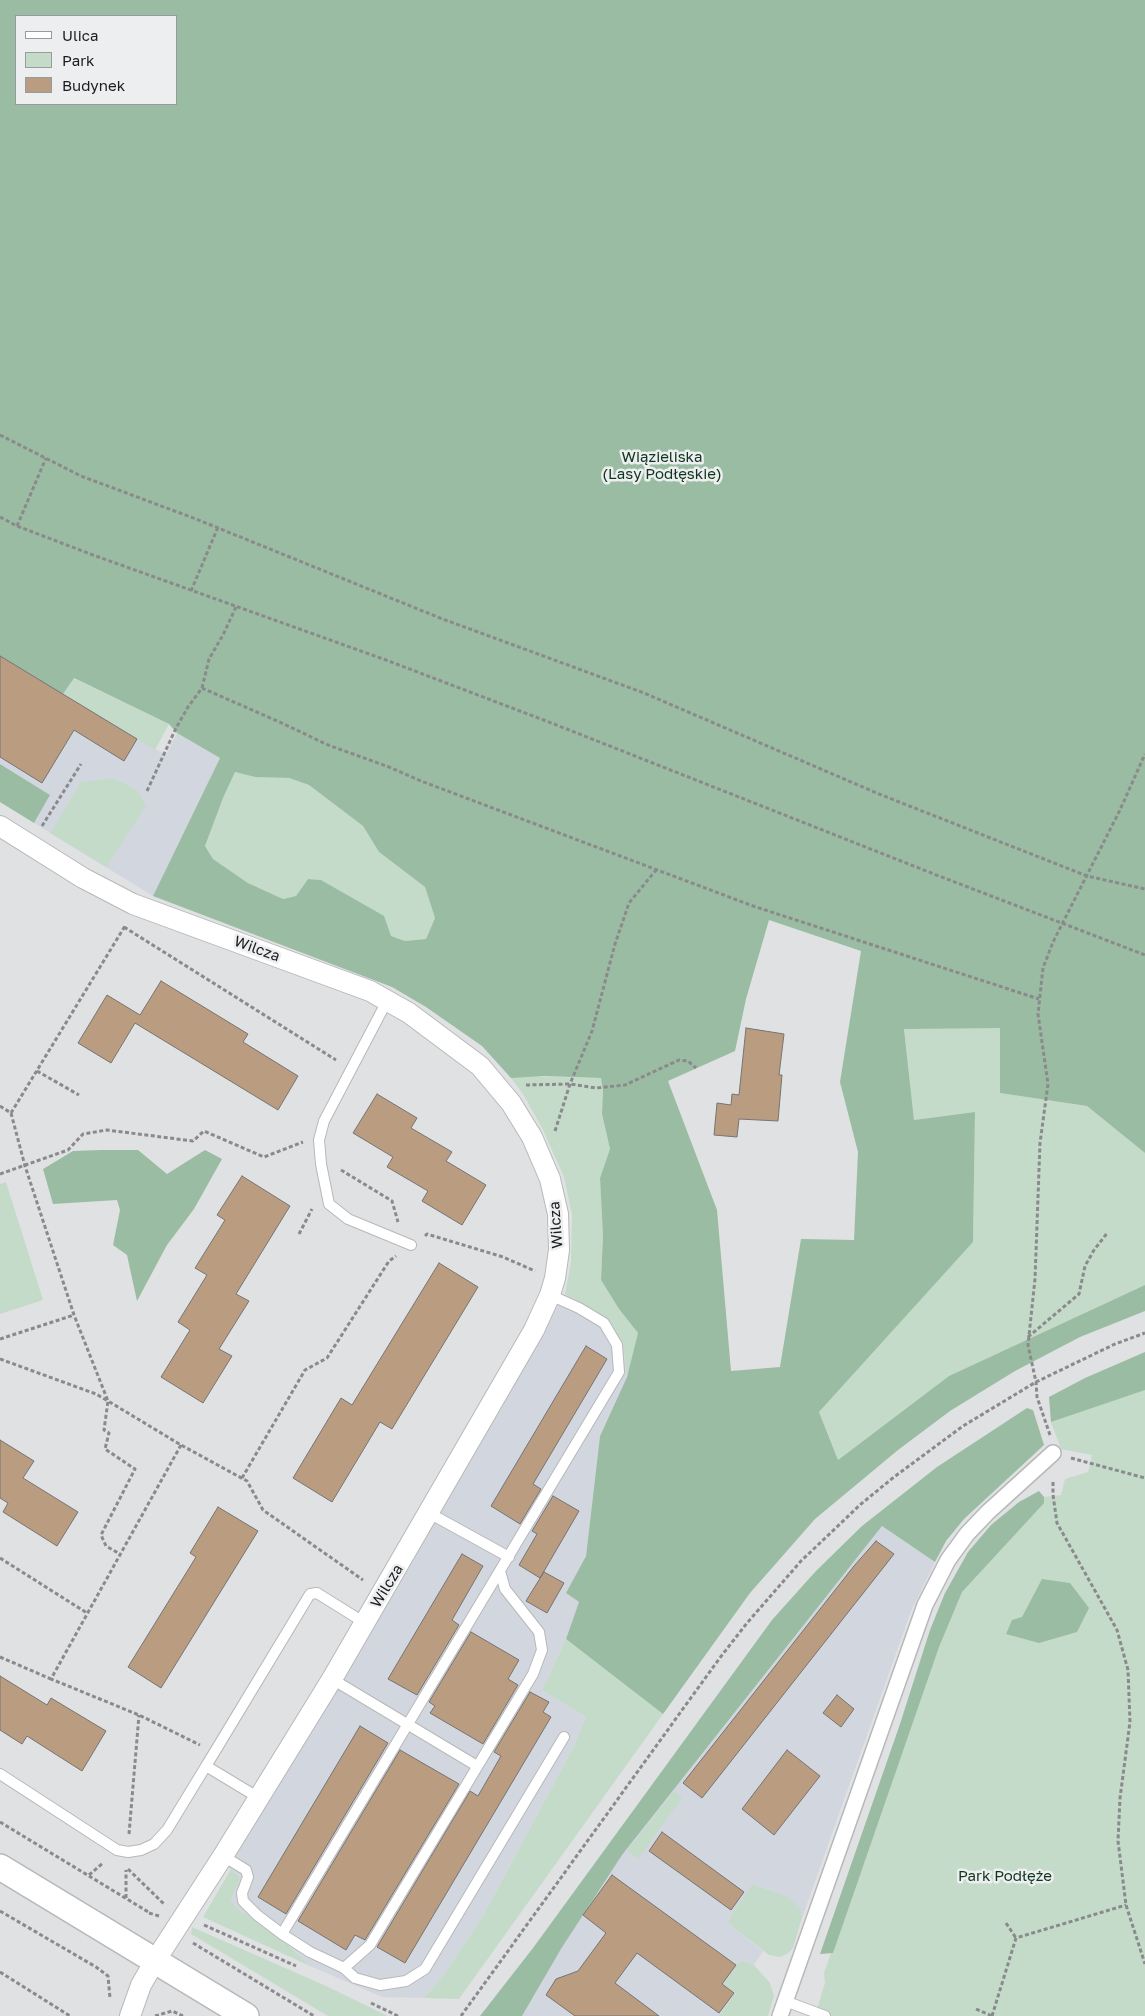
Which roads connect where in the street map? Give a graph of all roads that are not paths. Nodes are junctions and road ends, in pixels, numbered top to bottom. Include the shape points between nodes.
1 (0, 826) edge
2 (387, 1001) junction
3 (411, 1245) road end
4 (550, 1295) junction
5 (1053, 1453) road end
6 (429, 1513) junction
7 (509, 1557) junction
8 (500, 1571) junction
9 (365, 1622) junction
10 (332, 1679) junction
11 (408, 1725) junction
12 (564, 1737) dead end
13 (206, 1766) junction
14 (477, 1766) junction
15 (0, 1774) edge
16 (259, 1798) junction
17 (223, 1856) junction
18 (0, 1867) edge
19 (282, 1934) junction
20 (155, 1961) junction
21 (344, 1968) junction
22 (785, 2001) junction
23 (130, 2016) edge
24 (246, 2016) edge
25 (780, 2016) edge
26 (825, 2016) edge

1 - 2 street, Wilcza via 83,878 133,904 370,991
2 - 3 lane via 324,1121 320,1140 321,1164 329,1204 348,1219
2 - 4 street, Wilcza via 438,1033 480,1066 511,1103 532,1137 550,1179 558,1214 559,1250
4 - 6 street, Wilcza via 530,1338
4 - 7 lane via 604,1323 617,1345 619,1372
5 - 22 street via 967,1534 948,1560 925,1605
6 - 7 lane
6 - 9 street, Wilcza
7 - 8 lane
8 - 11 lane
8 - 14 lane via 505,1590 539,1632 542,1650 533,1674
9 - 10 street, Wilcza
9 - 13 lane via 317,1593 310,1594
10 - 11 lane
10 - 16 street, Wilcza
11 - 14 lane
11 - 19 lane
12 - 21 lane via 425,1969 406,1981 380,1985 355,1978
13 - 15 lane via 154,1844 128,1852 117,1850
13 - 16 lane
14 - 21 lane via 370,1945
16 - 17 street, Wilcza
17 - 19 lane via 246,1870 248,1877 242,1893 243,1901
17 - 20 street, Wilcza
18 - 20 street
19 - 21 lane
20 - 23 street, Wilcza via 141,1985
20 - 24 street
22 - 25 street
22 - 26 lane

